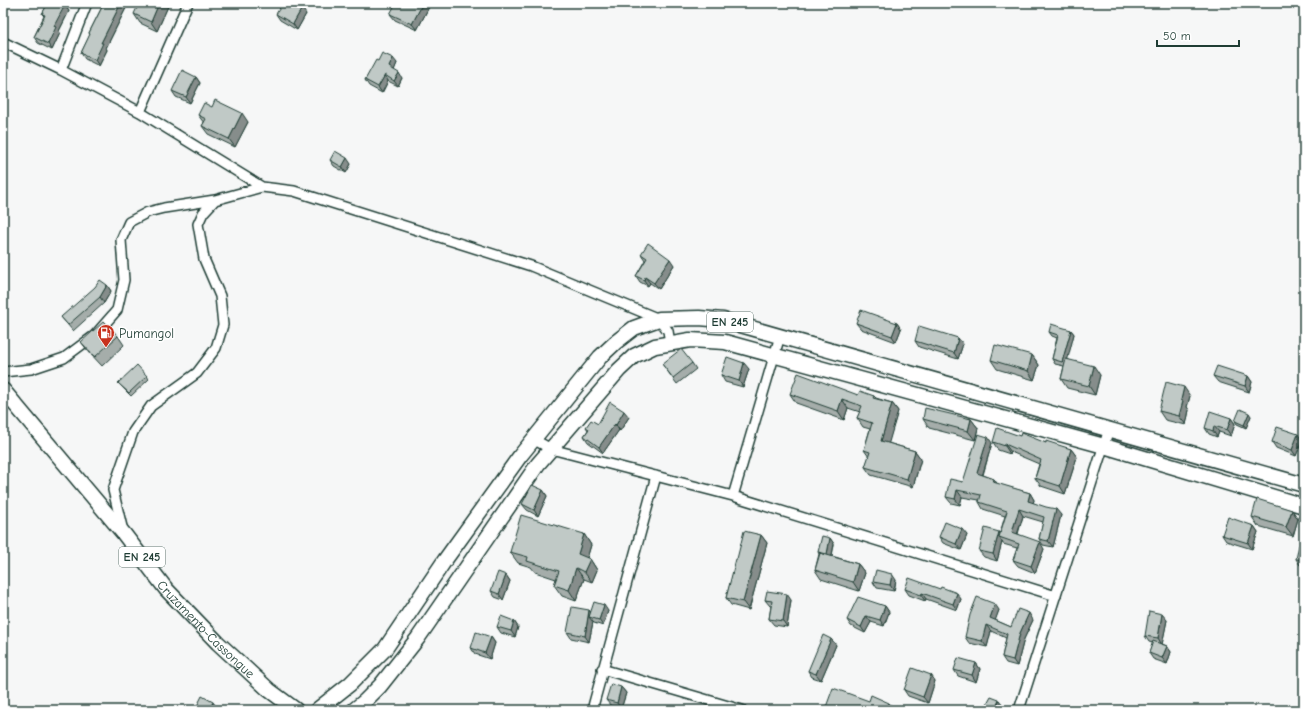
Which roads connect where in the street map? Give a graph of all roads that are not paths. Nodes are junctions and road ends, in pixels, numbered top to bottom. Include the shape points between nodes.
1 (87, 3) edge
2 (188, 3) edge
3 (3, 42) edge
4 (61, 70) junction
5 (140, 112) junction
6 (262, 186) junction
7 (216, 200) junction
8 (659, 319) junction
9 (780, 336) junction
10 (670, 343) junction
11 (775, 356) junction
12 (3, 372) edge
13 (3, 390) edge
14 (974, 391) junction
15 (970, 409) junction
16 (1109, 429) junction
17 (534, 439) junction
18 (1104, 446) junction
19 (550, 449) junction
20 (656, 476) junction
21 (1304, 485) edge
22 (733, 496) junction
23 (1304, 506) edge
24 (124, 534) junction
25 (1056, 596) junction
26 (602, 669) junction
27 (296, 710) edge
28 (317, 710) edge
29 (354, 710) edge
30 (592, 710) edge
31 (742, 710) edge
32 (1019, 710) edge

1 - 4 street
2 - 5 street
3 - 4 street
4 - 5 street
5 - 6 street
6 - 7 street
6 - 8 street via 294,191 531,266
7 - 12 street via 148,212 129,222 121,240 124,280 117,310 95,335 64,358 31,369
7 - 24 street via 203,213 198,224 204,259 220,296 223,325 216,348 197,373 151,406 133,432 113,490
8 - 9 main road, EN 245 via 723,320
8 - 10 street via 668,331
8 - 17 main road, EN 245 via 634,328 616,342
9 - 11 street
9 - 14 main road, EN 245
10 - 11 main road, EN 245 via 690,340 725,342
10 - 19 main road, EN 245 via 655,346 634,356
11 - 15 main road, EN 245
11 - 22 street
13 - 24 main road, Cruzamento-Cassongue / EN 245
14 - 15 main road
14 - 16 main road, EN 245
15 - 18 main road, EN 245
16 - 18 street
16 - 21 main road, EN 245
17 - 19 street
17 - 28 main road, EN 245 via 445,560 385,649 350,684
18 - 23 main road, EN 245
18 - 25 street
19 - 20 street
19 - 29 main road, EN 245 via 418,638 380,686
20 - 22 street
20 - 26 street
22 - 25 street
24 - 27 main road, Cruzamento-Cassongue / EN 245 via 166,588 218,643 269,690
25 - 32 street
26 - 30 street
26 - 31 street

